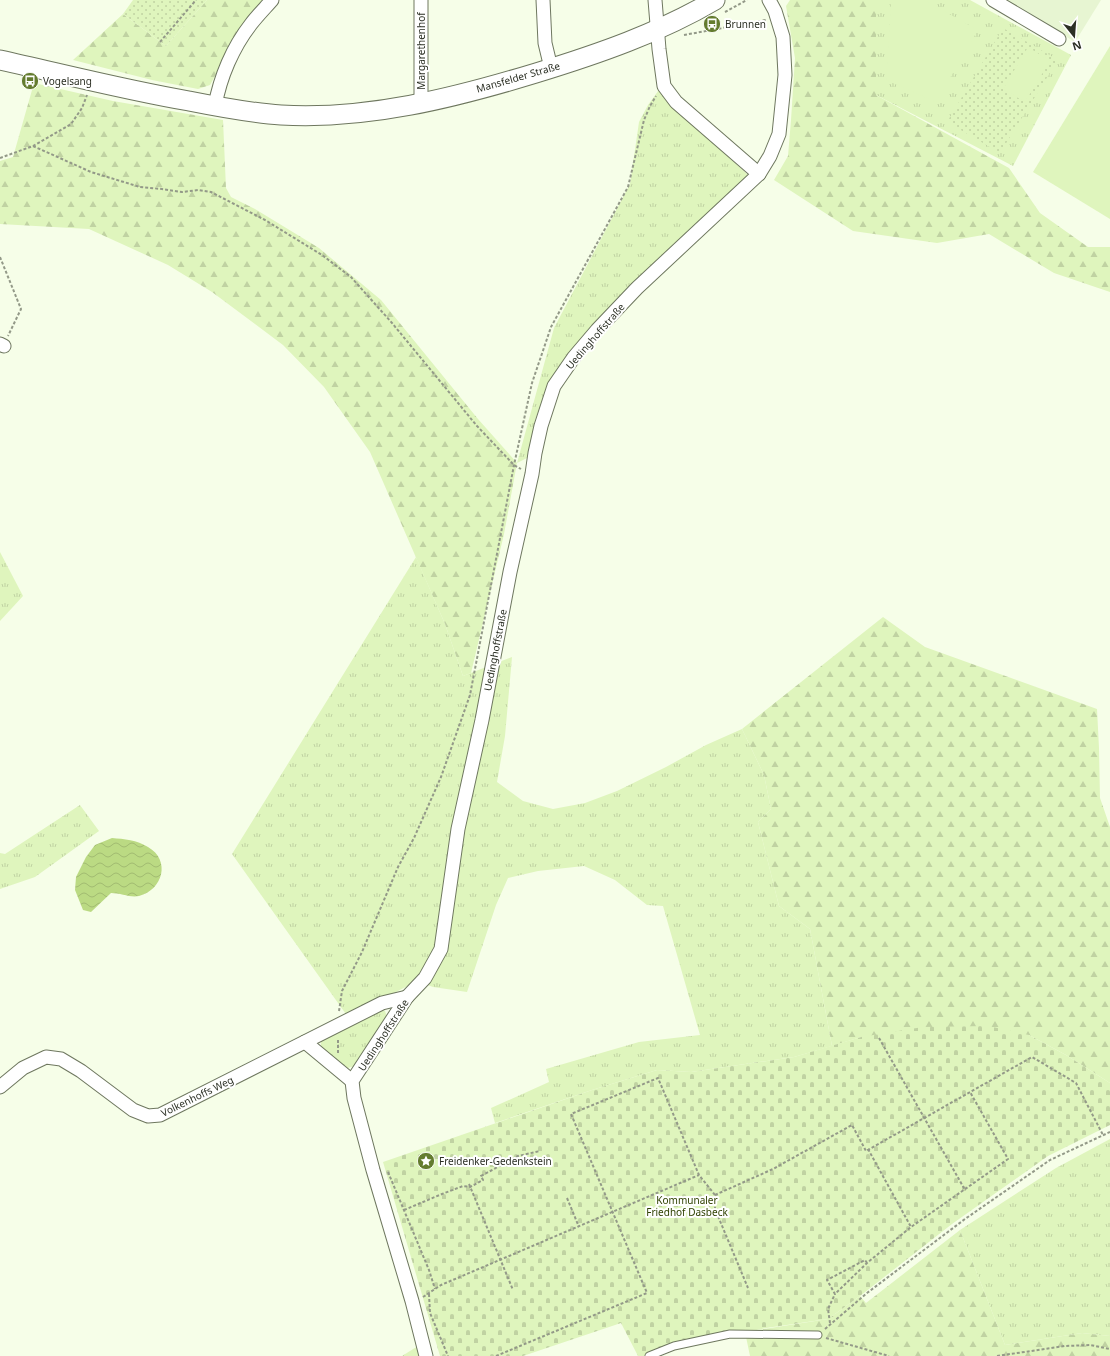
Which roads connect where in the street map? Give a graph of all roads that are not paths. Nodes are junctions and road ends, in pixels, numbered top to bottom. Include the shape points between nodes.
1 (272, 0) edge
2 (422, 0) edge
3 (542, 0) edge
4 (656, 0) edge
5 (715, 0) edge
6 (769, 0) edge
7 (993, 0) edge
8 (658, 29) junction
9 (1059, 39) dead end
10 (0, 60) edge
11 (551, 68) junction
12 (421, 103) junction
13 (215, 106) junction
14 (759, 174) junction
15 (407, 997) junction
16 (305, 1042) junction
17 (352, 1081) junction
18 (0, 1087) edge
19 (818, 1335) road end
20 (426, 1356) edge
21 (649, 1356) edge

1 - 13 street via 251,24 235,50 222,80
2 - 12 street, Margarethenhof
3 - 11 street via 545,43
4 - 8 street
5 - 8 street, Mansfelder Straße
6 - 14 street, Uedinghoffstraße via 783,37 785,75 779,134
7 - 9 street
8 - 11 street, Mansfelder Straße
8 - 14 street via 664,86 676,102
10 - 13 street via 153,95
11 - 12 street, Mansfelder Straße via 500,84
12 - 13 street, Mansfelder Straße via 366,112 309,116 280,115
14 - 15 street, Uedinghoffstraße via 637,288 574,357 554,386 541,426 458,829 441,948 425,978
15 - 16 street, Volkenhoffs Weg via 382,1003
15 - 17 street, Uedinghoffstraße
16 - 17 street
16 - 18 street, Volkenhoffs Weg via 160,1115 148,1116 133,1110 61,1059 46,1057 23,1068
17 - 20 street, Uedinghoffstraße via 373,1170
19 - 21 lane via 730,1334 674,1346

